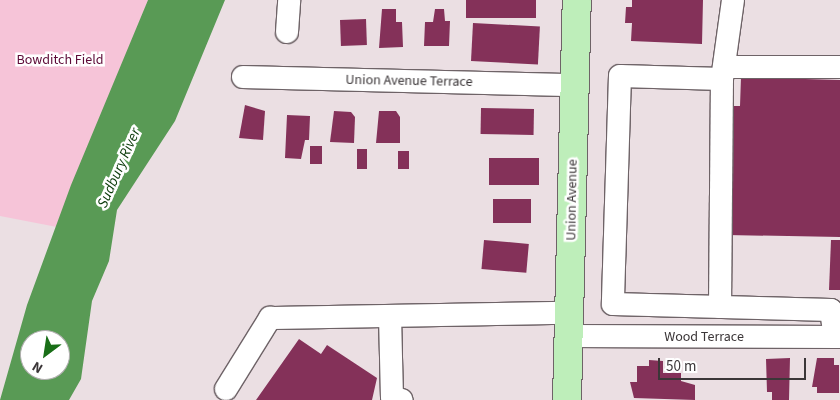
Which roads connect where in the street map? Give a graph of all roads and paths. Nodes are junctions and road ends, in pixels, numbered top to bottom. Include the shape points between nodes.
1 (289, 0) edge
2 (577, 0) edge
3 (733, 0) edge
4 (287, 32) dead end
5 (840, 67) edge
6 (723, 73) junction
7 (243, 77) dead end
8 (575, 85) junction
9 (720, 307) junction
10 (390, 316) junction
11 (569, 325) junction
12 (838, 337) edge
13 (226, 389) dead end
14 (402, 400) edge
15 (567, 400) edge

1 - 4 street
2 - 8 main road, Union Avenue
3 - 6 street
5 - 6 street
6 - 9 street
6 - 9 street via 620,76 613,304
7 - 8 street, Union Avenue Terrace
8 - 11 main road, Union Avenue
9 - 12 street via 831,310
10 - 11 street, Wood Terrace
10 - 13 street, Wood Terrace via 270,318
10 - 14 street via 392,397
11 - 12 street, Wood Terrace
11 - 15 main road, Union Avenue

